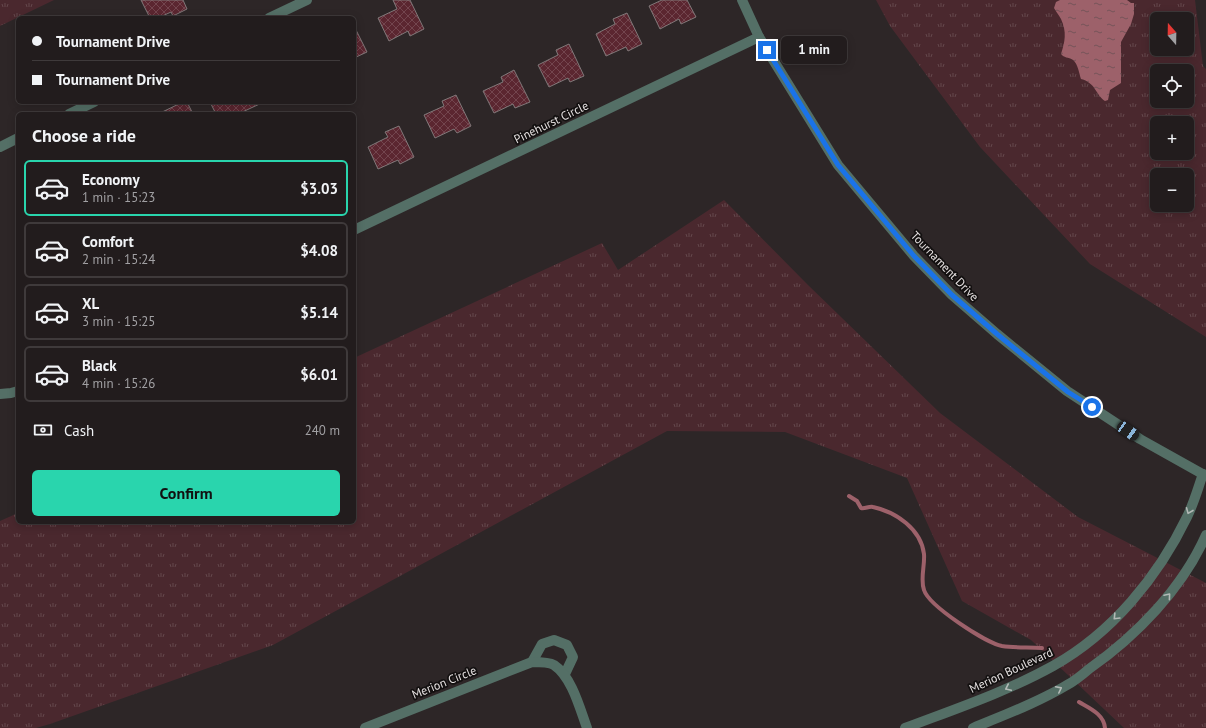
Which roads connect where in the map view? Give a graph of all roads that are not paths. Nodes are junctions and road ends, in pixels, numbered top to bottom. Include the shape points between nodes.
1 (307, 0) edge
2 (742, 0) edge
3 (273, 16) edge
4 (759, 37) junction
5 (90, 104) edge
6 (73, 112) edge
7 (16, 139) edge
8 (0, 147) edge
9 (356, 229) edge
10 (16, 392) edge
11 (2, 396) edge
12 (1205, 475) edge
13 (1206, 535) edge
14 (532, 662) junction
15 (565, 674) junction
16 (928, 724) edge
17 (365, 728) edge
18 (587, 728) edge
19 (905, 728) edge
20 (973, 728) edge

1 - 3 street
2 - 4 street, Tournament Drive
4 - 9 street, Pinehurst Circle
4 - 12 street, Tournament Drive via 838,165 914,256 952,295 1068,392 1140,439
5 - 6 street
7 - 8 street
10 - 11 street
12 -> 16 street, Merion Boulevard via 1188,516 1168,551 1129,604 1104,630 1054,665
20 -> 13 street via 1027,706 1068,685 1109,655 1144,624 1172,591
14 - 15 street, Merion Circle via 553,664
14 - 15 street via 542,644 554,640 567,645 573,657
14 - 17 street, Merion Circle
15 - 18 street
16 - 19 street, Merion Boulevard

